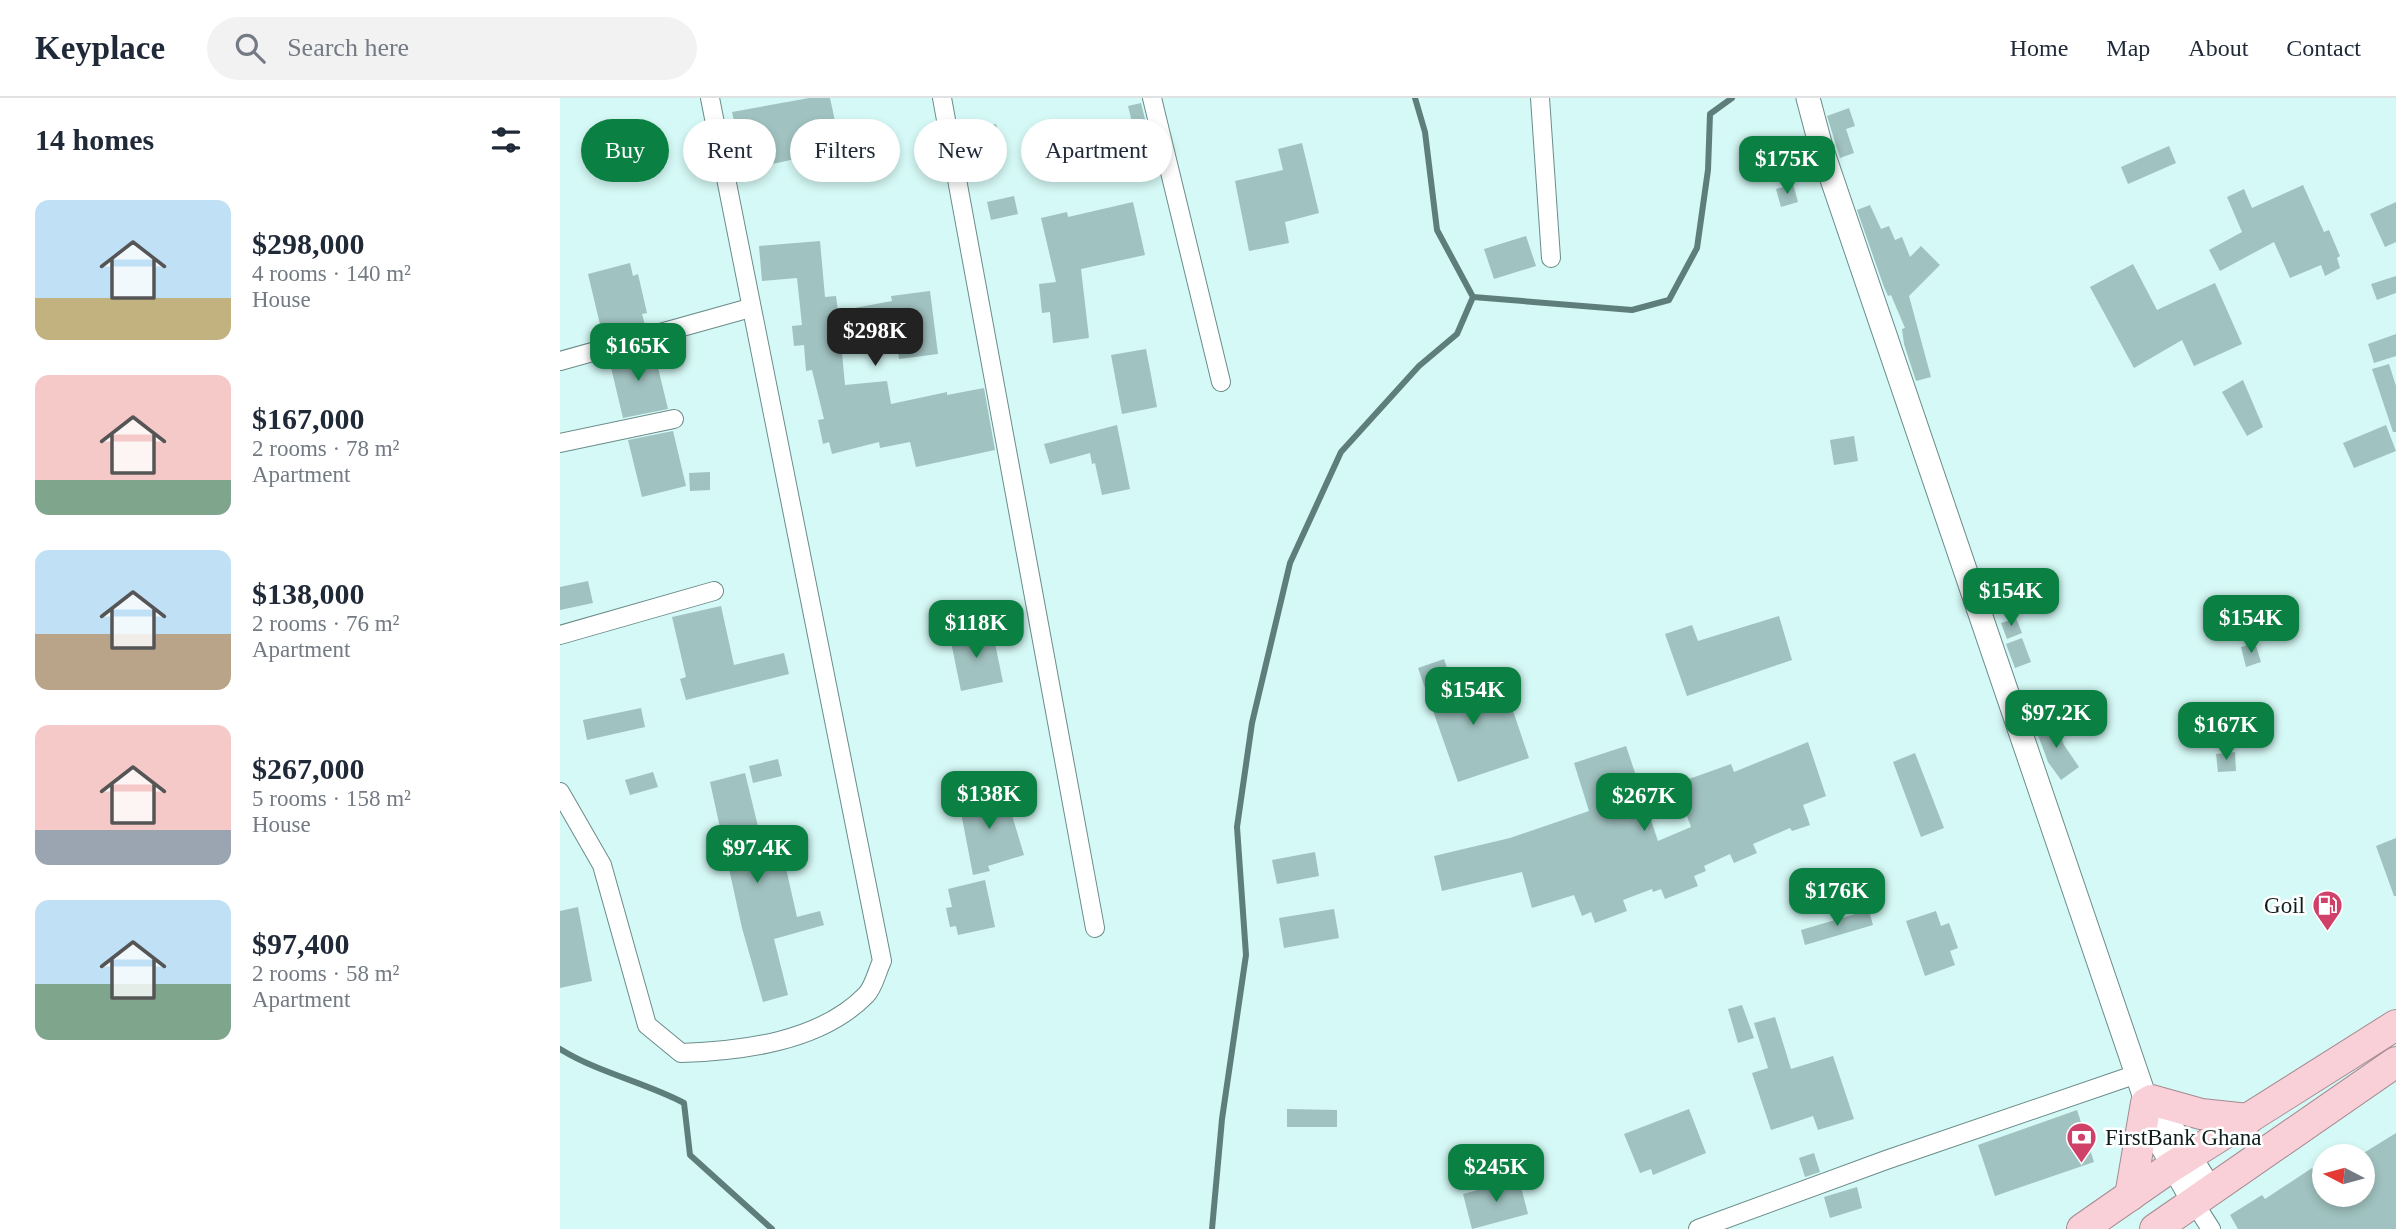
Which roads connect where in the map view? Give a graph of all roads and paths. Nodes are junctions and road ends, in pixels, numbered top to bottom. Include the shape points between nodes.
1 (710, 98) edge
2 (942, 98) edge
3 (1152, 98) edge
4 (1540, 98) edge
5 (1808, 98) edge
6 (1551, 258) dead end
7 (751, 308) junction
8 (560, 360) edge
9 (1221, 382) dead end
10 (674, 419) dead end
11 (560, 443) edge
12 (714, 591) dead end
13 (560, 635) edge
14 (560, 792) edge
15 (1095, 928) dead end
16 (2396, 1026) edge
17 (2396, 1062) edge
18 (2144, 1092) junction
19 (2248, 1119) junction
20 (2180, 1162) junction
21 (2201, 1195) junction
22 (2130, 1196) junction
23 (1698, 1229) edge
24 (2082, 1229) edge
25 (2155, 1229) edge
26 (2211, 1229) edge

1 - 7 street
2 - 15 street
3 - 9 street
4 - 6 street
5 - 18 street
7 - 8 street
7 - 14 street via 882,961 868,994 836,1018 785,1039 681,1053 647,1025 602,865
10 - 11 street
12 - 13 street
16 - 19 highway
17 - 21 highway
18 - 19 highway via 2201,1114
18 - 20 street
18 - 22 highway
18 - 23 street via 1886,1160
19 - 20 highway
20 - 21 street
20 - 22 highway
21 - 25 highway
21 - 26 street
22 - 24 highway

